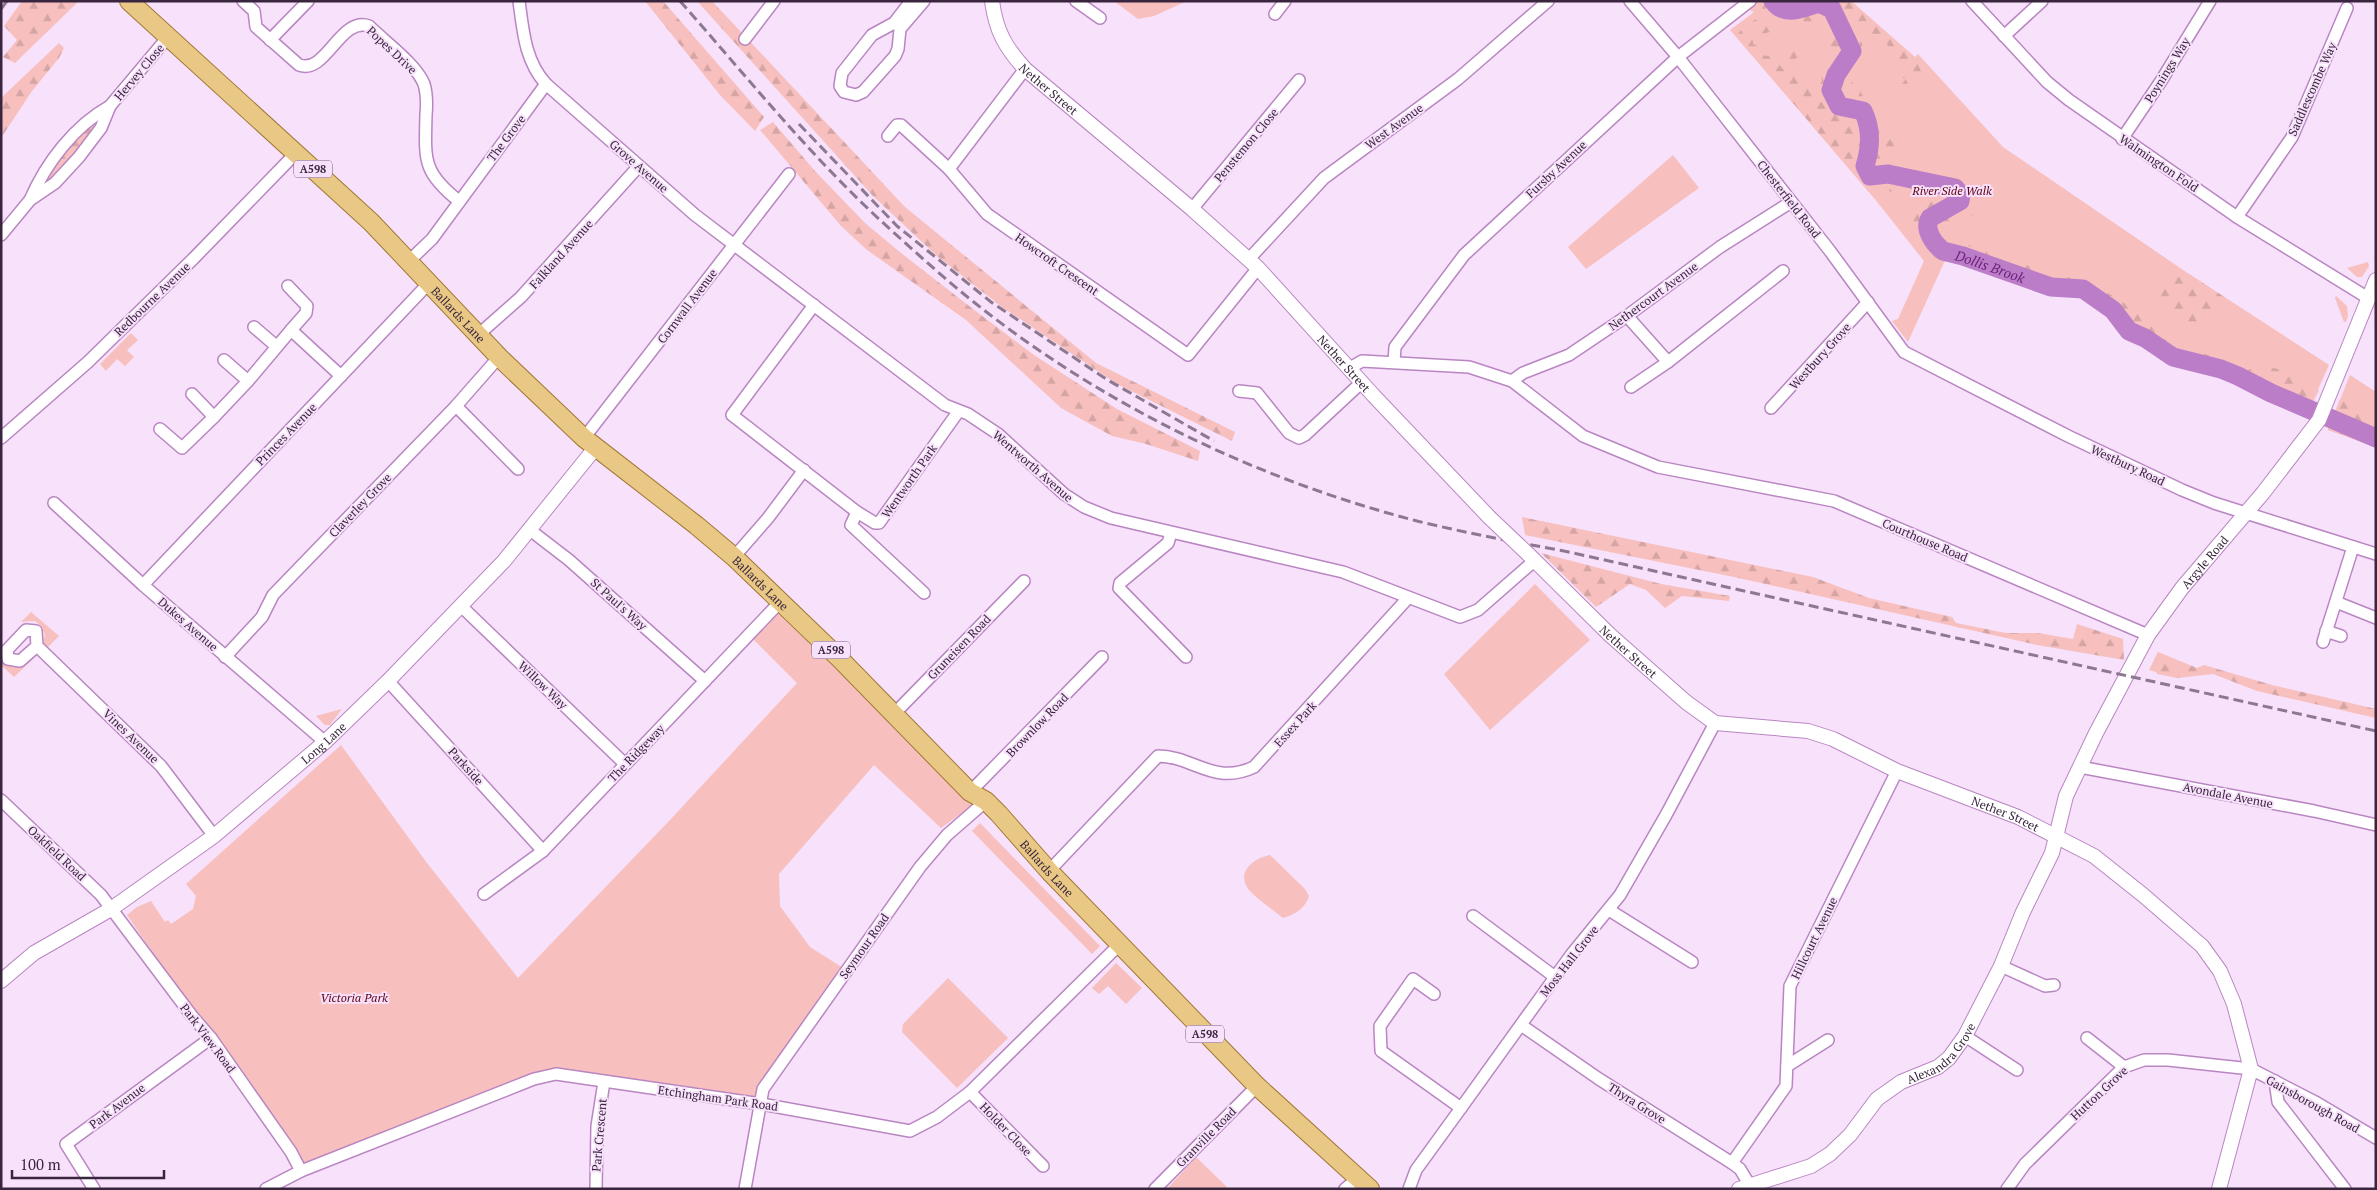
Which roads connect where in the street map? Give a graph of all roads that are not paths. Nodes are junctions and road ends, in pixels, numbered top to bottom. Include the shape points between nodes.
1 (129, 1) edge
2 (243, 1) edge
3 (308, 1) edge
4 (519, 1) edge
5 (774, 1) edge
6 (911, 1) edge
7 (924, 1) edge
8 (992, 1) edge
9 (1076, 1) edge
10 (1285, 1) edge
11 (1548, 1) edge
12 (1630, 1) edge
13 (1750, 1) edge
14 (1972, 1) edge
15 (2042, 1) edge
16 (2210, 1) edge
17 (2347, 8) dead end
18 (1274, 14) dead end
19 (1100, 18) dead end
20 (2004, 36) junction
21 (168, 37) junction
22 (745, 39) dead end
23 (270, 40) junction
24 (1678, 57) junction
25 (1025, 69) junction
26 (1299, 80) dead end
27 (546, 84) junction
28 (110, 106) junction
29 (888, 136) dead end
30 (2122, 139) junction
31 (296, 153) junction
32 (638, 167) junction
33 (949, 169) junction
34 (789, 174) dead end
35 (30, 200) junction
36 (460, 201) junction
37 (1791, 202) junction
38 (1192, 209) junction
39 (2237, 217) junction
40 (1, 235) edge
41 (734, 245) junction
42 (409, 261) junction
43 (1253, 263) junction
44 (1783, 271) dead end
45 (2376, 280) edge
46 (429, 283) junction
47 (288, 286) dead end
48 (2372, 299) edge
49 (1868, 302) junction
50 (814, 305) junction
51 (1627, 316) junction
52 (254, 327) dead end
53 (291, 330) junction
54 (478, 335) junction
55 (1897, 342) joint
56 (276, 346) junction
57 (499, 358) junction
58 (224, 360) dead end
59 (1394, 362) junction
60 (1668, 362) junction
61 (1350, 368) junction
62 (341, 376) junction
63 (248, 381) junction
64 (1512, 381) junction
65 (1362, 382) junction
66 (1631, 387) dead end
67 (1239, 391) dead end
68 (192, 394) dead end
69 (456, 406) junction
70 (1771, 408) dead end
71 (958, 412) junction
72 (214, 417) junction
73 (160, 429) dead end
74 (1, 438) edge
75 (590, 442) junction
76 (518, 469) dead end
77 (804, 470) junction
78 (54, 503) dead end
79 (857, 512) junction
80 (2246, 513) junction
81 (530, 530) junction
82 (1171, 533) junction
83 (2353, 547) junction
84 (2376, 554) edge
85 (734, 557) junction
86 (1531, 558) junction
87 (1024, 581) dead end
88 (143, 585) junction
89 (924, 593) dead end
90 (1408, 598) junction
91 (780, 602) junction
92 (2336, 602) junction
93 (461, 606) junction
94 (2376, 618) edge
95 (2326, 631) junction
96 (2148, 634) junction
97 (2341, 636) dead end
98 (2323, 642) dead end
99 (37, 646) dead end
100 (225, 657) junction
101 (1186, 657) dead end
102 (1102, 658) dead end
103 (388, 681) junction
104 (705, 681) junction
105 (894, 714) junction
106 (1715, 723) junction
107 (325, 742) junction
108 (625, 764) junction
109 (2080, 767) junction
110 (1897, 771) junction
111 (970, 792) junction
112 (1, 800) edge
113 (986, 801) junction
114 (2376, 825) edge
115 (2055, 835) junction
116 (214, 836) junction
117 (543, 851) junction
118 (1049, 871) junction
119 (484, 894) dead end
120 (111, 909) junction
121 (1609, 910) junction
122 (1473, 916) dead end
123 (1120, 944) junction
124 (1692, 962) dead end
125 (2000, 966) junction
126 (1555, 977) junction
127 (1, 980) edge
128 (2054, 985) dead end
129 (1434, 994) dead end
130 (1522, 1025) junction
131 (1966, 1036) junction
132 (211, 1038) junction
133 (2087, 1038) dead end
134 (1828, 1040) dead end
135 (1787, 1066) junction
136 (2124, 1067) junction
137 (2251, 1069) junction
138 (2017, 1070) dead end
139 (604, 1082) junction
140 (2276, 1082) junction
141 (1257, 1086) junction
142 (970, 1092) junction
143 (761, 1104) junction
144 (1461, 1108) junction
145 (2376, 1138) edge
146 (1732, 1163) junction
147 (1043, 1166) dead end
148 (301, 1171) junction
149 (1357, 1185) edge
150 (1744, 1186) edge
151 (94, 1189) edge
152 (266, 1189) edge
153 (596, 1189) edge
154 (745, 1189) edge
155 (1155, 1189) edge
156 (1409, 1189) edge
157 (2007, 1189) edge
158 (2219, 1189) edge
159 (2345, 1189) edge

1 - 21 main road, Ballards Lane / A598
2 - 23 street, Popes Drive via 254,11 256,27
3 - 23 street
4 - 27 street via 529,58 535,72
5 - 22 street
6 - 7 street via 894,24 872,35 842,73 840,86 844,92 856,95 863,92 895,56 900,29
8 - 25 street, Nether Street via 1002,38 1009,52
9 - 19 street
10 - 18 street
11 - 43 street, West Avenue via 1458,79 1324,178
12 - 24 street, Chesterfield Road
13 - 24 street, Fursby Avenue
14 - 20 street, Walmington Fold
15 - 20 street
16 - 30 street, Poynings Way
17 - 39 street, Saddlescombe Way via 2292,137
20 - 30 street, Walmington Fold via 2047,82
21 - 28 street, Hervey Close
21 - 31 main road, Ballards Lane / A598
23 - 36 street, Popes Drive via 305,68 315,64 352,27 369,26 410,65 423,83 427,97 426,160 431,173
24 - 37 street, Chesterfield Road
24 - 59 street, Fursby Avenue via 1464,255 1395,347
25 - 33 street
25 - 38 street, Nether Street
26 - 38 street, Penstemon Close
27 - 32 street, Grove Avenue
27 - 36 street, The Grove
28 - 35 street, Hervey Close via 93,116 62,147
28 - 35 street, Hervey Close via 101,128 79,157 55,183
29 - 33 street via 897,125 901,125
30 - 39 street, Walmington Fold
31 - 42 main road, Ballards Lane / A598
31 - 74 street, Redbourne Avenue via 88,362
32 - 41 street, Grove Avenue
32 - 54 street, Falkland Avenue via 521,297
33 - 43 street, Howcroft Crescent via 987,214 1188,355
34 - 41 street, Cornwall Avenue
35 - 40 street, Hervey Close
36 - 42 street, The Grove via 432,239
37 - 49 street, Chesterfield Road
37 - 51 street, Nethercourt Avenue via 1720,247
38 - 43 street, Nether Street
39 - 48 street, Walmington Fold
41 - 50 street, Wentworth Avenue
41 - 75 street, Cornwall Avenue
42 - 46 main road, Ballards Lane / A598
43 - 61 street, Nether Street
44 - 60 street
45 - 48 street, Argyle Road
46 - 54 main road, Ballards Lane / A598
46 - 62 street, Princes Avenue
47 - 53 street via 306,306 306,313
48 - 80 street, Argyle Road via 2321,415 2307,438
49 - 55 street, Chesterfield Road
49 - 70 street, Westbury Grove
50 - 71 street, Wentworth Avenue
50 - 77 street, Wentworth Park via 732,415
51 - 60 street
51 - 64 street, Nethercourt Avenue via 1569,355 1523,373
52 - 56 street
53 - 56 street
53 - 62 street
54 - 57 main road, Ballards Lane / A598
55 - 80 street, Westbury Road via 1904,352 2068,436 2182,490
56 - 63 street
57 - 69 street, Claverley Grove
57 - 75 main road, Ballards Lane / A598
58 - 63 street
59 - 61 street, Courthouse Road via 1362,361
59 - 64 street, Courthouse Road via 1469,367
60 - 66 street
61 - 65 street, Nether Street
62 - 88 street, Princes Avenue
63 - 72 street
64 - 96 street, Courthouse Road via 1583,436 1658,467 1834,501
65 - 67 street via 1299,438 1289,433 1257,393
65 - 86 street, Nether Street, bridge
68 - 72 street
69 - 76 street
69 - 100 street, Claverley Grove via 273,596 262,617
71 - 79 street, Wentworth Park via 879,523 874,524
71 - 82 street, Wentworth Avenue via 968,414 998,434 1044,478 1084,507 1111,518
72 - 73 street via 182,448
75 - 81 street, Long Lane
75 - 85 main road, Ballards Lane / A598
77 - 79 street, Wentworth Park
77 - 85 street
78 - 88 street, Dukes Avenue
79 - 89 street via 850,525
80 - 83 street, Westbury Road
80 - 96 street, Argyle Road via 2182,588
81 - 93 street, Long Lane
81 - 104 street, St Paul's Way
82 - 90 street, Wentworth Avenue via 1343,572
82 - 101 street via 1168,542 1120,583 1119,588
83 - 84 street, Westbury Road
83 - 92 street
85 - 91 main road, Ballards Lane / A598
86 - 90 street via 1478,610 1460,617
86 - 106 street, Nether Street via 1610,635 1686,702
87 - 105 street, Gruneisen Road
88 - 100 street, Dukes Avenue
90 - 118 street, Essex Park via 1254,767 1226,774 1158,756
91 - 104 street, The Ridgeway
91 - 105 main road, Ballards Lane / A598
92 - 94 street
92 - 95 street
93 - 103 street, Long Lane
93 - 108 street, Willow Way
95 - 97 street
95 - 98 street
96 - 109 street, Argyle Road
99 - 116 street, Vines Avenue via 161,766
100 - 107 street, Dukes Avenue
102 - 111 street, Brownlow Road
103 - 107 street, Long Lane
103 - 117 street, Parkside
104 - 108 street, The Ridgeway
105 - 111 main road, Ballards Lane / A598
106 - 110 street, Nether Street via 1808,731 1833,739
106 - 121 street, Moss Hall Grove via 1662,823
107 - 116 street, Long Lane
108 - 117 street, The Ridgeway
109 - 114 street, Avondale Avenue via 2314,810
109 - 115 street, Argyle Road via 2066,796
110 - 115 street, Nether Street via 2018,817
110 - 135 street, Hillcourt Avenue via 1790,986
111 - 113 main road, Ballards Lane / A598
112 - 120 street, Oakfield Road via 101,895
113 - 118 main road, Ballards Lane / A598
113 - 143 street, Seymour Road via 947,835 920,867 763,1089
115 - 125 street, Alexandra Grove via 2052,853
115 - 137 street, Nether Street via 2094,856 2202,946 2220,971 2234,1004
116 - 120 street, Long Lane
117 - 119 street, The Ridgeway
118 - 123 main road, Ballards Lane / A598
120 - 127 street, Long Lane via 34,953
120 - 132 street, Park View Road
121 - 124 street
121 - 126 street, Moss Hall Grove
122 - 126 street
123 - 141 main road, Ballards Lane / A598
123 - 142 street, Etchingham Park Road
125 - 128 street via 2045,986
125 - 131 street, Alexandra Grove
126 - 130 street, Moss Hall Grove
129 - 144 street via 1413,979 1380,1026 1382,1051
130 - 144 street, Moss Hall Grove
130 - 146 street, Thyra Grove via 1599,1079
131 - 138 street
131 - 150 street, Alexandra Grove via 1938,1067 1901,1082 1877,1099 1830,1154 1811,1166
132 - 148 street, Park View Road
132 - 151 street, Park Avenue via 66,1144
133 - 136 street
134 - 135 street
135 - 146 street, Hillcourt Avenue via 1786,1086
136 - 137 street, Hutton Grove via 2144,1060 2168,1060
136 - 157 street, Hutton Grove via 2025,1164
137 - 140 street, Gainsborough Road
137 - 158 street, Nether Street
139 - 143 street, Etchingham Park Road
139 - 148 street, Etchingham Park Road via 556,1074 534,1079
139 - 153 street, Park Crescent via 598,1126
140 - 145 street, Gainsborough Road
140 - 159 street via 2278,1102
141 - 149 main road, Ballards Lane / A598
141 - 155 street, Granville Road
142 - 143 street, Etchingham Park Road via 937,1117 910,1131
142 - 147 street, Holder Close
143 - 154 street, Seymour Road
144 - 156 street, Moss Hall Grove via 1416,1170
146 - 150 street, Thyra Grove via 1740,1169
148 - 152 street, Etchingham Park Road

